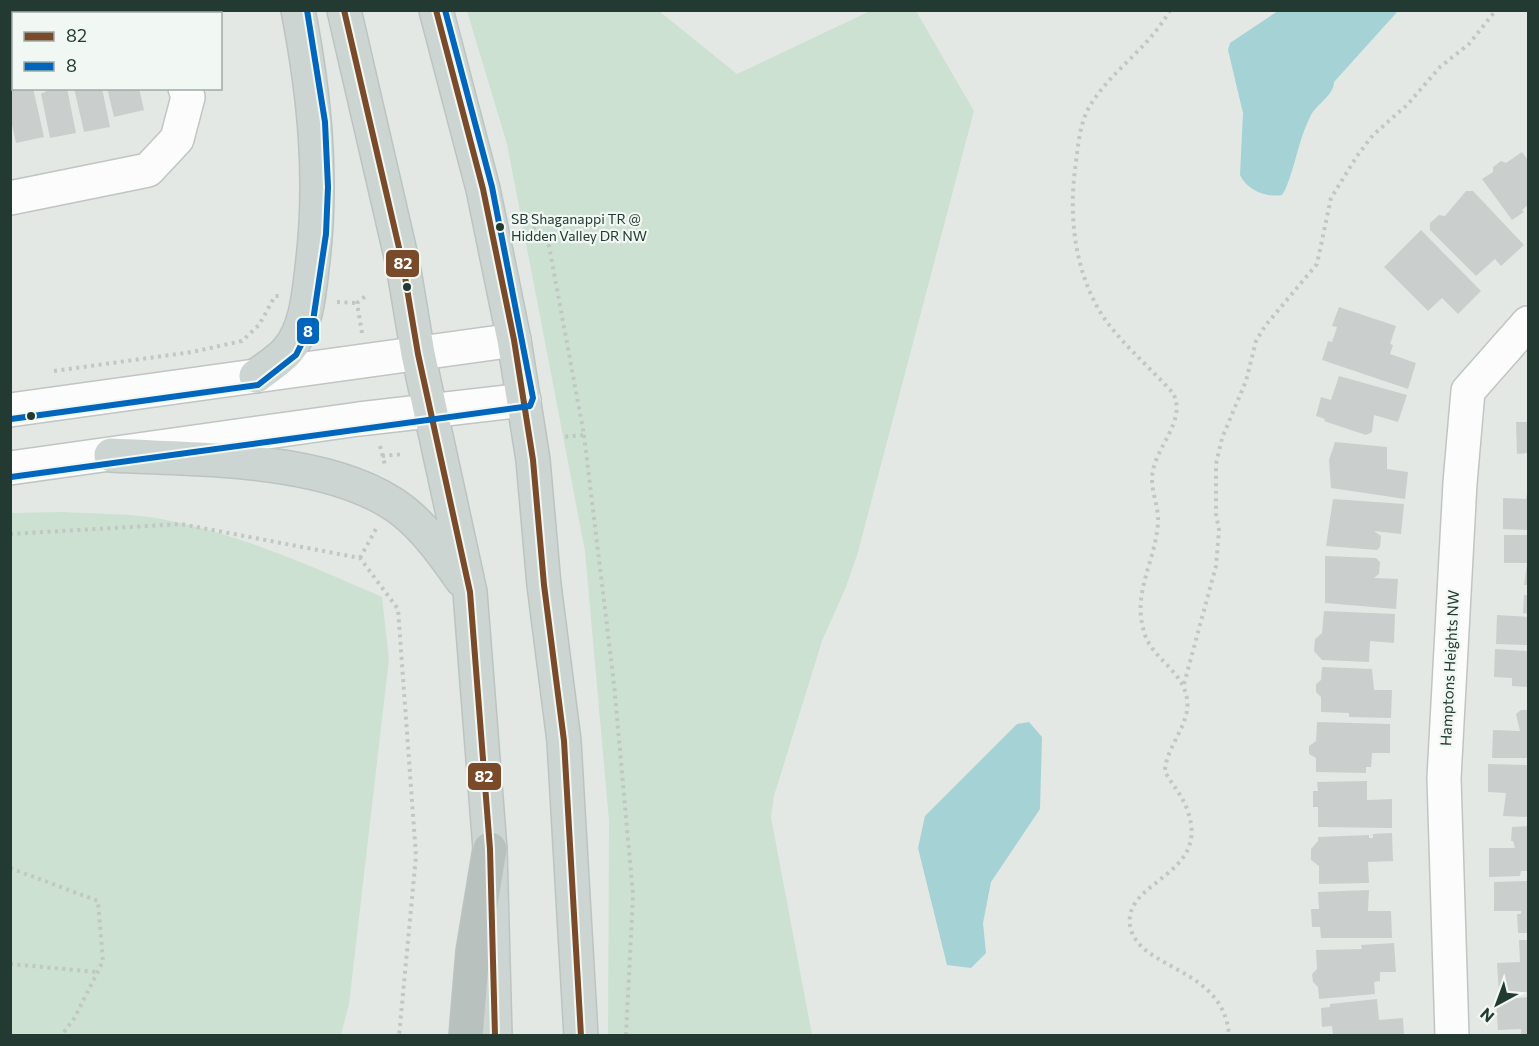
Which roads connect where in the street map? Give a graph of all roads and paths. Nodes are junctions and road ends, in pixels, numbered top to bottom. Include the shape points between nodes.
1 (298, 10) edge
2 (344, 10) edge
3 (436, 10) edge
4 (1170, 10) edge
5 (1496, 10) edge
6 (186, 90) edge
7 (10, 198) edge
8 (528, 222) dead end
9 (368, 294) dead end
10 (284, 296) dead end
11 (1528, 323) edge
12 (362, 335) dead end
13 (514, 340) junction
14 (418, 354) junction
15 (52, 372) dead end
16 (256, 376) junction
17 (524, 400) junction
18 (10, 410) edge
19 (431, 413) junction
20 (584, 435) junction
21 (563, 437) dead end
22 (380, 444) dead end
23 (404, 453) dead end
24 (111, 455) junction
25 (382, 456) junction
26 (385, 466) dead end
27 (10, 468) edge
28 (381, 518) dead end
29 (10, 534) edge
30 (360, 558) junction
31 (470, 591) junction
32 (1183, 686) junction
33 (490, 849) junction
34 (10, 868) edge
35 (10, 964) edge
36 (97, 972) junction
37 (61, 1035) edge
38 (399, 1035) edge
39 (466, 1035) edge
40 (495, 1035) edge
41 (582, 1035) edge
42 (626, 1035) edge
43 (1230, 1035) edge
44 (1452, 1035) edge

1 - 16 main road via 316,123 319,188 311,282 304,320 288,350
2 - 14 main road via 403,265
3 - 13 main road via 483,189
4 - 32 path via 1156,34 1091,104 1079,141 1072,189 1076,241 1085,280 1096,305 1177,400 1176,417 1152,475 1157,528 1139,596 1146,636
5 - 32 path via 1468,44 1389,118 1357,156 1331,198 1317,264 1256,341 1216,464 1216,566
6 - 7 street via 188,97 177,139 148,170
8 - 20 path via 549,246
9 - 12 path via 357,303
10 - 15 path via 275,296 259,325 242,341
11 - 44 street, Hamptons Heights NW via 1468,391 1444,778
13 - 14 street
13 - 17 main road
14 - 16 street
14 - 19 main road
16 - 18 street
17 - 19 street
17 - 41 main road via 564,741
19 - 24 street via 359,419
19 - 31 main road
20 - 21 path
20 - 42 path via 614,684 633,895
22 - 25 path
23 - 25 path
24 - 27 street
24 - 31 main road via 282,467 339,480 402,511 436,544
25 - 26 path
28 - 30 path
29 - 30 path via 181,524
30 - 38 path via 398,609 416,856
31 - 33 main road
32 - 43 path via 1187,709 1165,772 1188,810 1190,845 1179,865 1140,896 1130,923 1135,940 1145,950 1208,988 1224,1011
33 - 39 highway via 473,952
33 - 40 main road
34 - 36 path via 98,901 103,961
35 - 36 path
36 - 37 path via 75,1017

